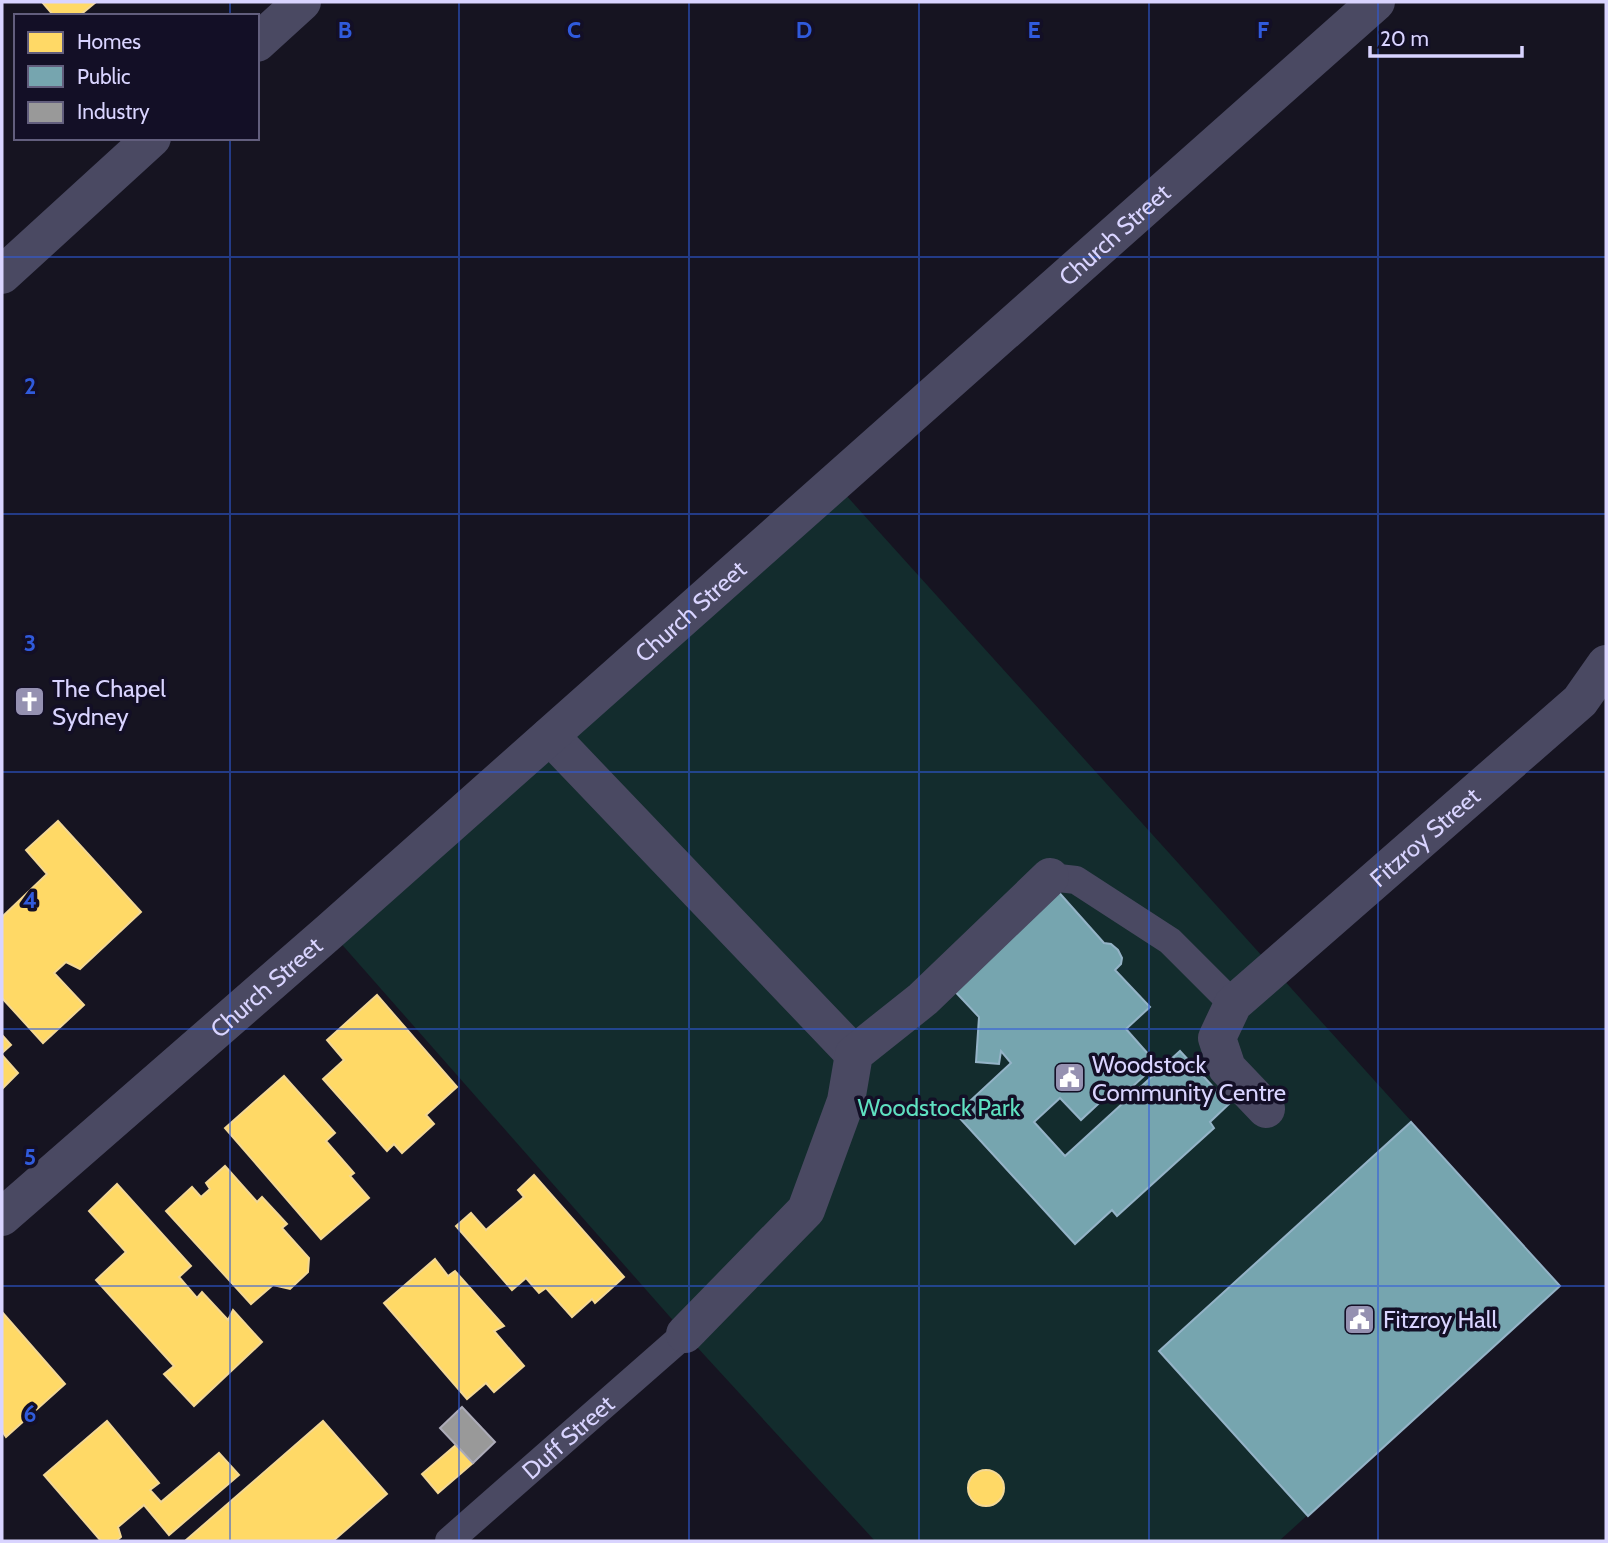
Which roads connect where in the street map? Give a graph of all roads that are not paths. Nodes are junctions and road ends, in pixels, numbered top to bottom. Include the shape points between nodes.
1 (302, 2) edge
2 (1376, 2) edge
3 (259, 41) edge
4 (150, 140) edge
5 (2, 275) edge
6 (1606, 664) edge
7 (550, 736) junction
8 (1050, 877) joint
9 (1233, 1003) junction
10 (854, 1054) junction
11 (1266, 1109) dead end
12 (2, 1217) edge
13 (685, 1334) joint
14 (449, 1541) edge

1 - 3 street
2 - 7 street, Church Street
4 - 5 street
6 - 9 street, Fitzroy Street via 1580,701
7 - 10 street
7 - 12 street, Church Street
8 - 9 lane via 1076,880 1170,942
8 - 10 street via 923,999
9 - 11 street via 1217,1038 1227,1068
10 - 13 street via 846,1101 806,1210
13 - 14 lane, Duff Street

